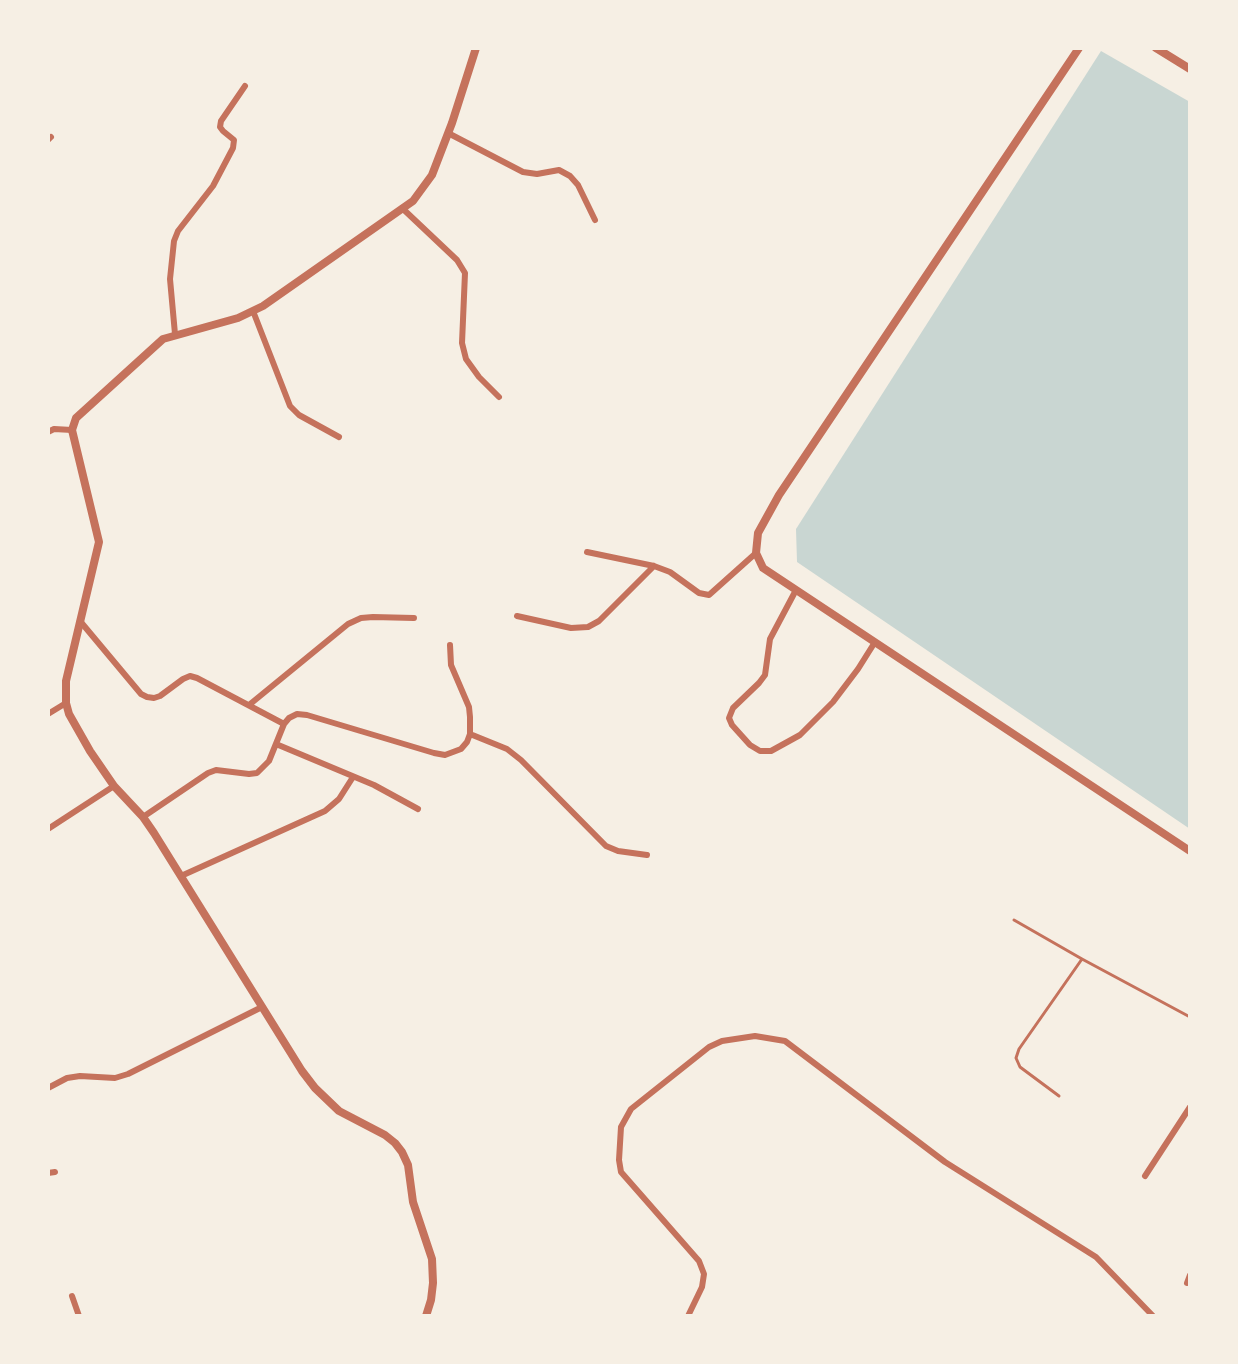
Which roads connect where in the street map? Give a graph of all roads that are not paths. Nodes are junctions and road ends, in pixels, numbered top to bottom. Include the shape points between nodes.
1 (476, 48) edge
2 (1079, 48) edge
3 (1156, 48) edge
4 (1190, 69) edge
5 (245, 87) dead end
6 (448, 133) junction
7 (402, 208) junction
8 (595, 220) dead end
9 (253, 311) junction
10 (175, 334) junction
11 (500, 397) dead end
12 (49, 430) edge
13 (72, 430) junction
14 (339, 437) dead end
15 (587, 552) dead end
16 (756, 554) junction
17 (654, 566) junction
18 (796, 590) junction
19 (518, 616) dead end
20 (414, 618) dead end
21 (80, 621) junction
22 (875, 642) junction
23 (450, 645) dead end
24 (66, 703) junction
25 (249, 705) junction
26 (48, 714) edge
27 (284, 724) junction
28 (470, 734) junction
29 (276, 744) junction
30 (353, 777) junction
31 (114, 786) junction
32 (418, 809) dead end
33 (143, 817) junction
34 (48, 829) edge
35 (1190, 851) edge
36 (647, 855) dead end
37 (181, 876) junction
38 (1014, 920) dead end
39 (1082, 959) junction
40 (262, 1007) junction
41 (1190, 1017) edge
42 (48, 1088) edge
43 (1059, 1096) dead end
44 (1190, 1107) edge
45 (1145, 1176) dead end
46 (1190, 1275) edge
47 (1187, 1283) dead end
48 (72, 1296) dead end
49 (79, 1316) edge
50 (426, 1316) edge
51 (688, 1316) edge
52 (1153, 1316) edge

1 - 6 street
2 - 16 street via 779,495 758,532
3 - 4 street
5 - 10 street via 221,121 220,127 234,140 233,148 213,186 174,241 170,279
6 - 7 street via 428,182
6 - 8 street via 523,172 559,170 570,176 578,184
7 - 9 street
7 - 11 street via 457,260 465,273 462,343 466,359
9 - 10 street
9 - 14 street via 290,406
10 - 13 street via 158,343 83,411
12 - 13 street
13 - 21 street via 99,542
15 - 17 street
16 - 17 street via 709,595
16 - 18 street via 763,568
17 - 19 street via 599,621 588,627 572,628
18 - 22 street
18 - 22 street via 771,639 765,675 733,708 729,718 750,745 760,751 771,751 800,735 833,702
20 - 25 street via 361,618 348,624
21 - 24 street via 66,681
21 - 25 street via 147,697 160,696 190,676
22 - 35 street
23 - 28 street via 451,665 469,707
24 - 26 street
24 - 31 street via 90,751
25 - 27 street
27 - 28 street via 297,714 307,715 445,755 461,749
27 - 29 street
28 - 36 street via 507,749 521,760 606,846
29 - 30 street
29 - 33 street via 257,773 208,773
30 - 32 street
30 - 37 street via 339,800 325,811
31 - 33 street
31 - 34 street
33 - 37 street
37 - 40 street
38 - 39 lane
39 - 41 lane
39 - 43 lane via 1019,1048 1016,1058 1020,1067
40 - 42 street via 128,1074 115,1078 67,1078
40 - 50 street via 315,1088 339,1111 385,1135 402,1152 432,1259 434,1283
44 - 45 street
46 - 47 street
48 - 49 street
51 - 52 street via 704,1274 699,1261 621,1172 621,1127 631,1108 709,1047 755,1035 785,1041 945,1162 1096,1257

